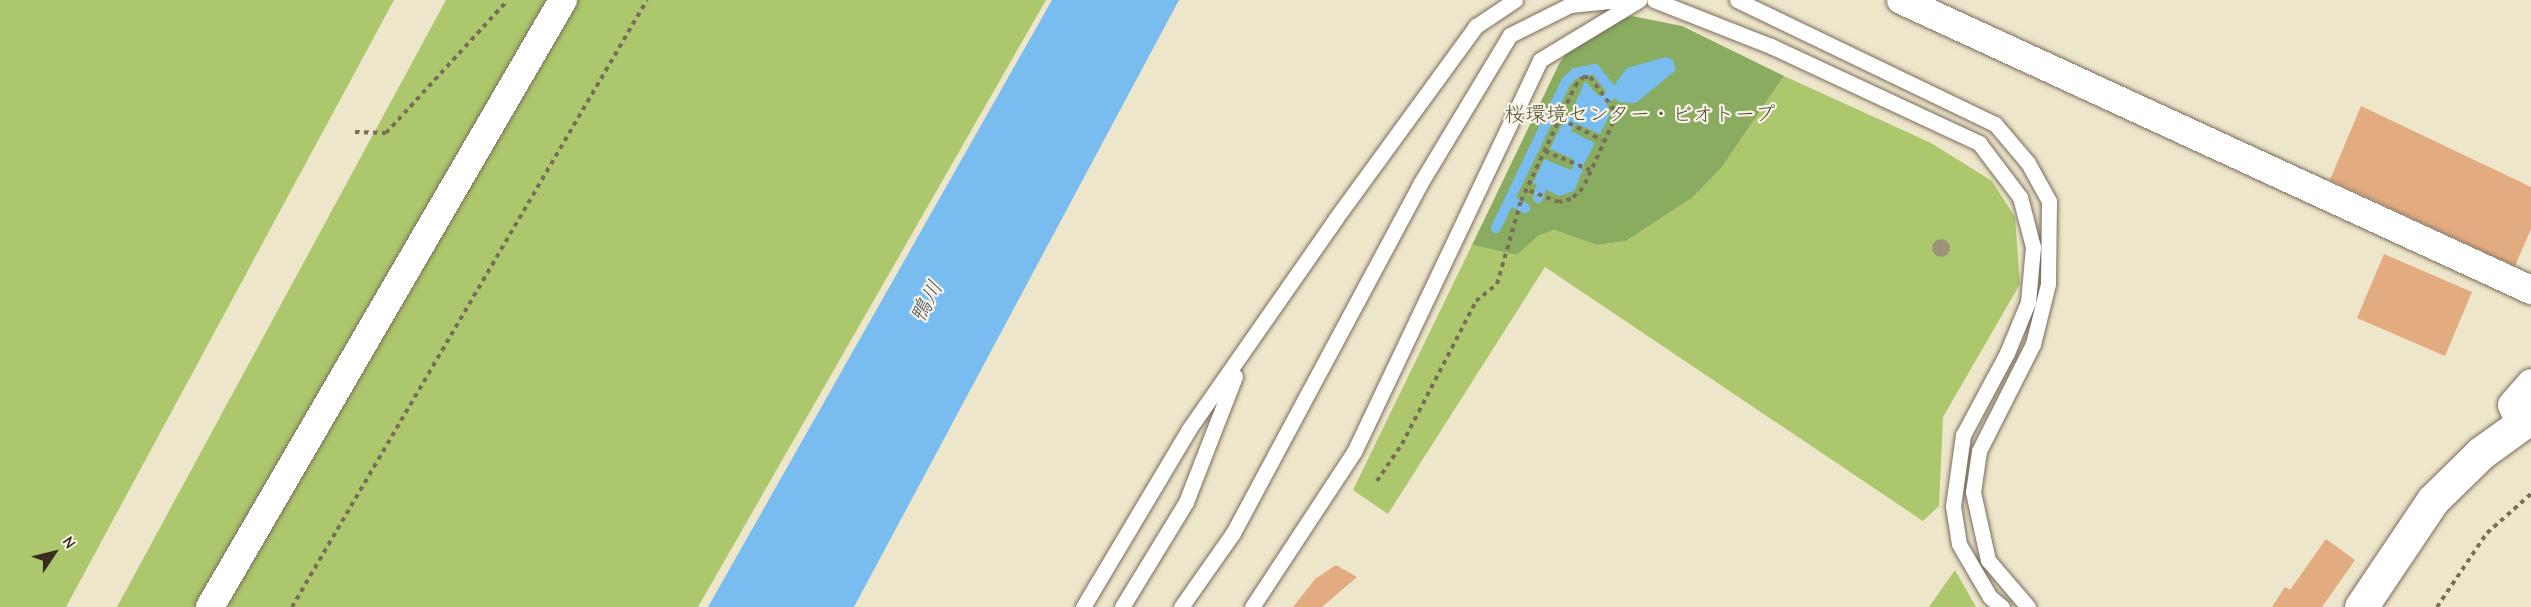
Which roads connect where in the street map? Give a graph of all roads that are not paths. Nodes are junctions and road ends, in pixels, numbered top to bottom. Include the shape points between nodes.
1 (563, 0) edge
2 (1515, 0) edge
3 (1619, 0) edge
4 (1639, 0) edge
5 (1654, 0) edge
6 (1737, 0) edge
7 (1901, 0) edge
8 (2531, 290) edge
9 (1242, 357) junction
10 (2531, 383) edge
11 (2525, 419) edge
12 (210, 607) edge
13 (1083, 607) edge
14 (1122, 607) edge
15 (1181, 607) edge
16 (1252, 607) edge
17 (2002, 607) edge
18 (2028, 607) edge
19 (2361, 607) edge

1 - 12 street
2 - 9 lane via 1476,26 1336,218
3 - 15 lane via 1570,5 1510,35 1420,184 1233,533
4 - 16 lane via 1540,60 1354,452
5 - 17 lane via 1771,46 1979,143 2020,196 2033,248 2028,302 2007,353 1963,435 1953,506 1959,544 1990,597
6 - 18 lane via 1995,124 2028,163 2049,201 2048,284 2033,344 1978,452 1973,492 1988,561
7 - 8 street
9 - 13 lane via 1188,429
9 - 14 lane via 1186,502
10 - 11 street via 2512,405
11 - 19 street via 2433,500

